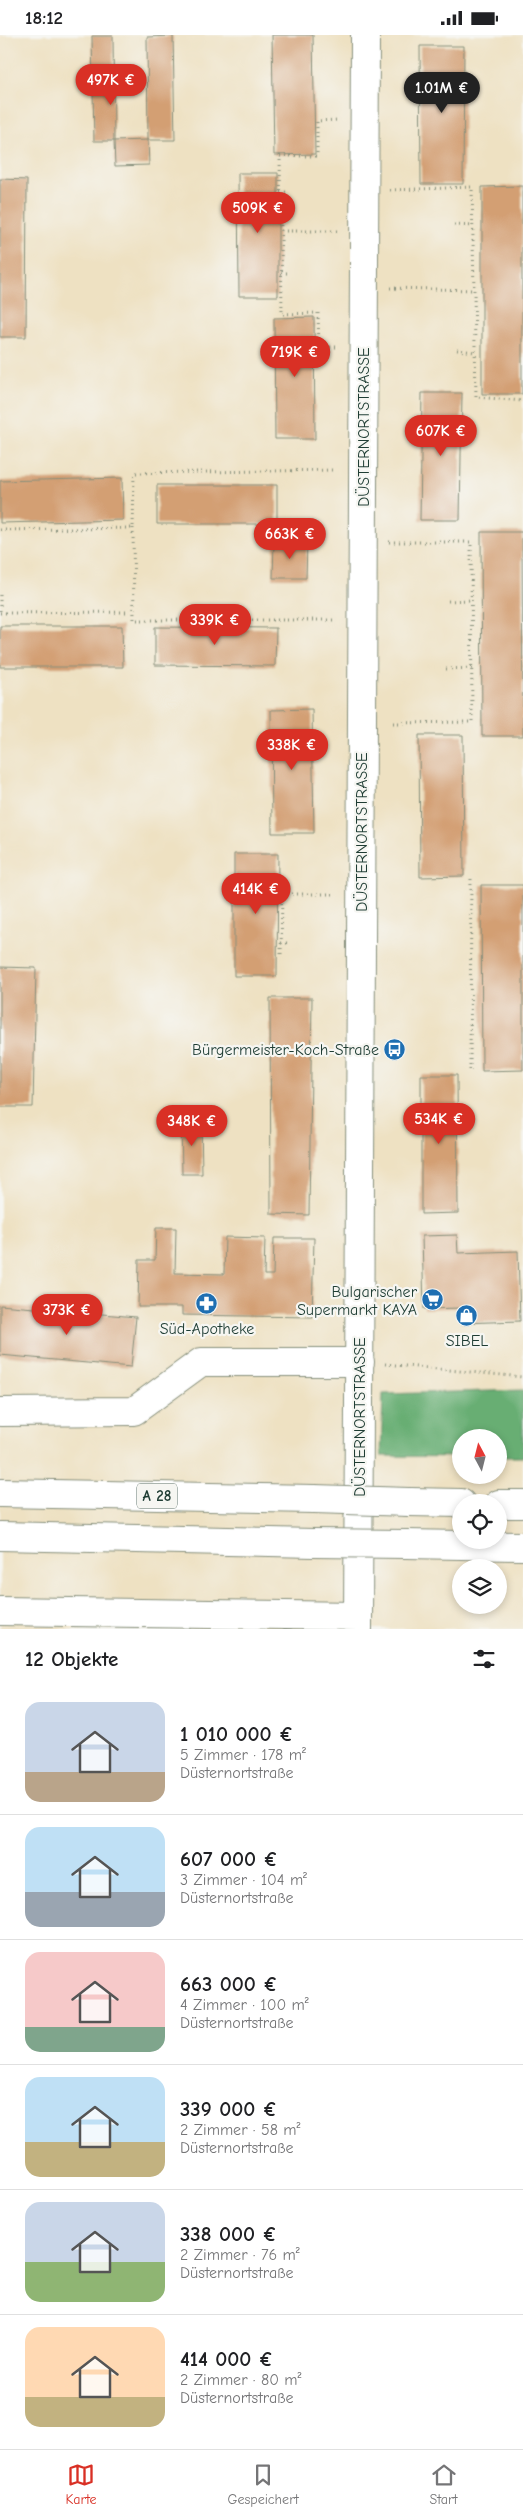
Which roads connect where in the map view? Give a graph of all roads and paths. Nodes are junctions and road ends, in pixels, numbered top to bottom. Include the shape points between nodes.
1 (365, 35) edge
2 (365, 120) junction
3 (365, 191) junction
4 (280, 192) junction
5 (290, 192) dead end
6 (454, 225) dead end
7 (473, 226) junction
8 (281, 231) junction
9 (364, 231) junction
10 (281, 273) junction
11 (291, 273) dead end
12 (364, 287) junction
13 (474, 290) junction
14 (364, 346) junction
15 (457, 350) dead end
16 (475, 352) junction
17 (523, 401) edge
18 (363, 469) junction
19 (133, 528) junction
20 (0, 530) edge
21 (363, 542) junction
22 (0, 595) edge
23 (471, 600) junction
24 (448, 601) dead end
25 (134, 612) junction
26 (0, 613) edge
27 (362, 620) junction
28 (472, 668) junction
29 (446, 669) dead end
30 (362, 723) junction
31 (471, 877) dead end
32 (361, 894) junction
33 (281, 943) junction
34 (290, 943) dead end
35 (281, 954) dead end
36 (470, 1070) dead end
37 (360, 1362) junction
38 (523, 1377) edge
39 (0, 1413) edge
40 (0, 1493) edge
41 (452, 1503) edge
42 (507, 1504) edge
43 (523, 1504) edge
44 (0, 1536) edge
45 (523, 1546) edge
46 (0, 1611) edge
47 (358, 1623) edge

1 - 2 main road, DÜSTERNORTSTRASSE
2 - 3 main road, DÜSTERNORTSTRASSE
2 - 4 path via 317,121 317,156 280,156
3 - 7 path via 472,187
3 - 9 main road, DÜSTERNORTSTRASSE
4 - 5 path
4 - 8 path
6 - 7 path
7 - 13 path
8 - 9 path
8 - 10 path
9 - 12 main road, DÜSTERNORTSTRASSE
10 - 11 path
10 - 14 path via 282,314 318,313 318,347
12 - 13 path
12 - 14 main road, DÜSTERNORTSTRASSE
13 - 16 path
14 - 18 main road, DÜSTERNORTSTRASSE
15 - 16 path
16 - 17 path via 476,397
18 - 19 path via 134,473
18 - 21 main road, DÜSTERNORTSTRASSE
19 - 20 path
19 - 25 path
21 - 23 path via 471,542
21 - 27 main road, DÜSTERNORTSTRASSE
22 - 26 path
23 - 24 path
23 - 28 path
25 - 26 path
25 - 27 path via 134,620
27 - 30 main road, DÜSTERNORTSTRASSE
28 - 29 path
28 - 30 path via 472,722
30 - 32 main road, DÜSTERNORTSTRASSE
31 - 36 path
32 - 33 path via 282,894
32 - 37 main road, DÜSTERNORTSTRASSE
33 - 34 path
33 - 35 path
37 - 38 path
37 - 39 main road via 201,1362 134,1411
37 - 47 main road, DÜSTERNORTSTRASSE
40 - 41 main road, A 28, bridge
42 - 43 main road
44 - 45 main road, bridge
46 - 47 main road

